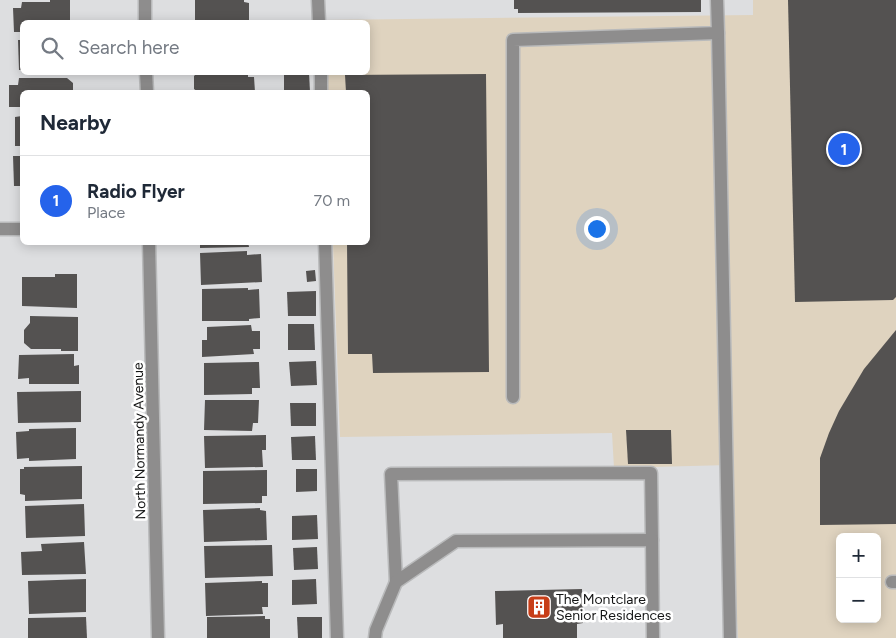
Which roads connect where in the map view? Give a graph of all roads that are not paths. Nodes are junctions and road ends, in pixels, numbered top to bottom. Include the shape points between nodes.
1 (145, 0) edge
2 (318, 0) edge
3 (718, 0) edge
4 (145, 20) edge
5 (319, 20) edge
6 (718, 33) junction
7 (146, 75) edge
8 (320, 75) edge
9 (146, 90) edge
10 (321, 90) edge
11 (0, 229) edge
12 (20, 229) edge
13 (150, 245) edge
14 (326, 245) edge
15 (513, 398) dead end
16 (652, 540) junction
17 (396, 582) junction
18 (158, 638) edge
19 (337, 638) edge
20 (375, 638) edge
21 (653, 638) edge
22 (730, 638) edge

1 - 4 street
2 - 5 street
3 - 6 street
6 - 15 street via 514,40
6 - 22 street
7 - 9 street
8 - 10 street
11 - 12 street
13 - 18 street, North Normandy Avenue
14 - 19 street
16 - 17 street via 456,541
16 - 17 street via 651,473 391,474
16 - 21 street
17 - 20 street

